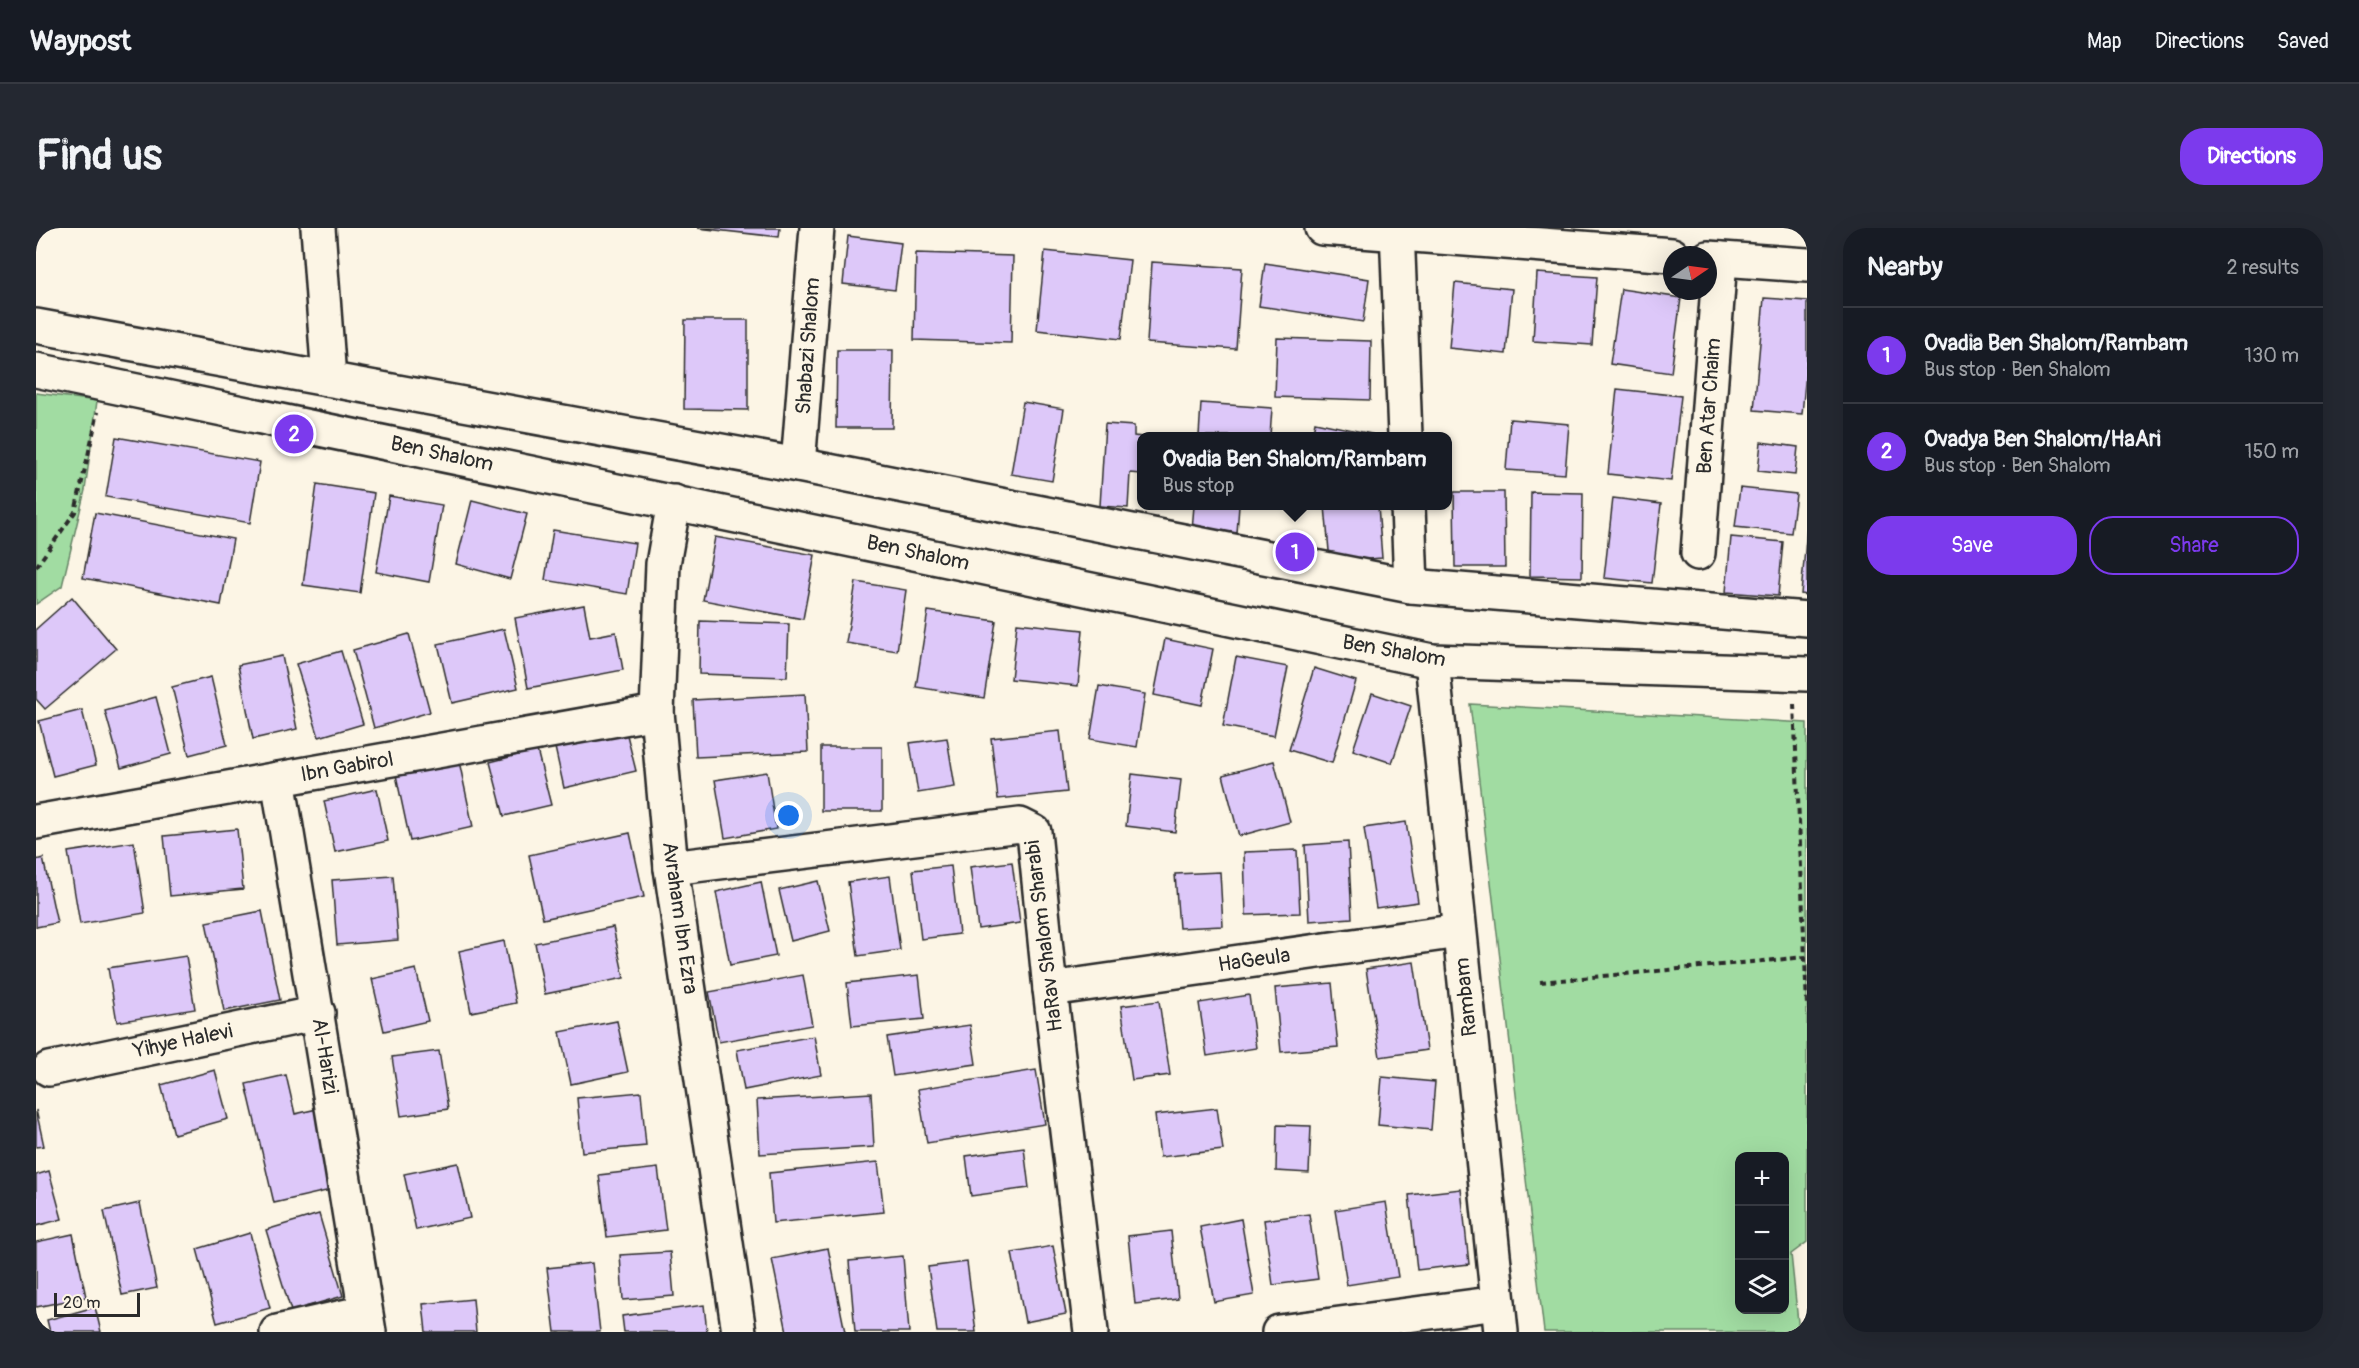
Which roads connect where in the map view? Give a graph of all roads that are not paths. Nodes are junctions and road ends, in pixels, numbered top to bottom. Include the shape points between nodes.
1 (318, 228) edge
2 (817, 228) edge
3 (1322, 228) edge
4 (1396, 231) edge
5 (1663, 254) edge
6 (1717, 258) edge
7 (1807, 265) edge
8 (1712, 300) edge
9 (36, 326) edge
10 (36, 370) edge
11 (329, 379) junction
12 (1405, 432) edge
13 (798, 465) junction
14 (674, 502) junction
15 (1407, 510) edge
16 (1698, 553) dead end
17 (1411, 586) junction
18 (1807, 619) edge
19 (1432, 661) junction
20 (1800, 673) edge
21 (657, 712) junction
22 (278, 779) junction
23 (36, 822) edge
24 (671, 868) junction
25 (1459, 931) junction
26 (1050, 989) junction
27 (318, 1013) junction
28 (48, 1069) dead end
29 (1499, 1318) edge
30 (367, 1322) edge
31 (277, 1332) edge
32 (739, 1332) edge
33 (1091, 1332) edge
34 (1279, 1332) edge

1 - 11 street
2 - 13 street, Shabazi Shalom
3 - 4 street
4 - 5 street
4 - 12 street
6 - 7 street
8 - 16 street, Ben Atar Chaim
9 - 11 street
10 - 14 street, Ben Shalom
11 - 13 street
13 - 17 street
14 - 19 street, Ben Shalom
14 - 21 street, Avraham Ibn Ezra via 663,564
15 - 17 street
17 - 18 street
19 - 20 street, Ben Shalom
19 - 25 street, Rambam
21 - 22 street, Ibn Gabirol
21 - 24 street, Avraham Ibn Ezra
22 - 23 street, Ibn Gabirol
22 - 27 street, Al-Harizi
24 - 26 street, HaRav Shalom Sharabi via 1020,825 1034,832
24 - 32 street, Avraham Ibn Ezra
25 - 26 street, HaGeula
25 - 29 street, Rambam
26 - 33 street, HaRav Shalom Sharabi
27 - 28 street, Yihye Halevi
27 - 30 street, Al-Harizi
29 - 34 street
30 - 31 street

